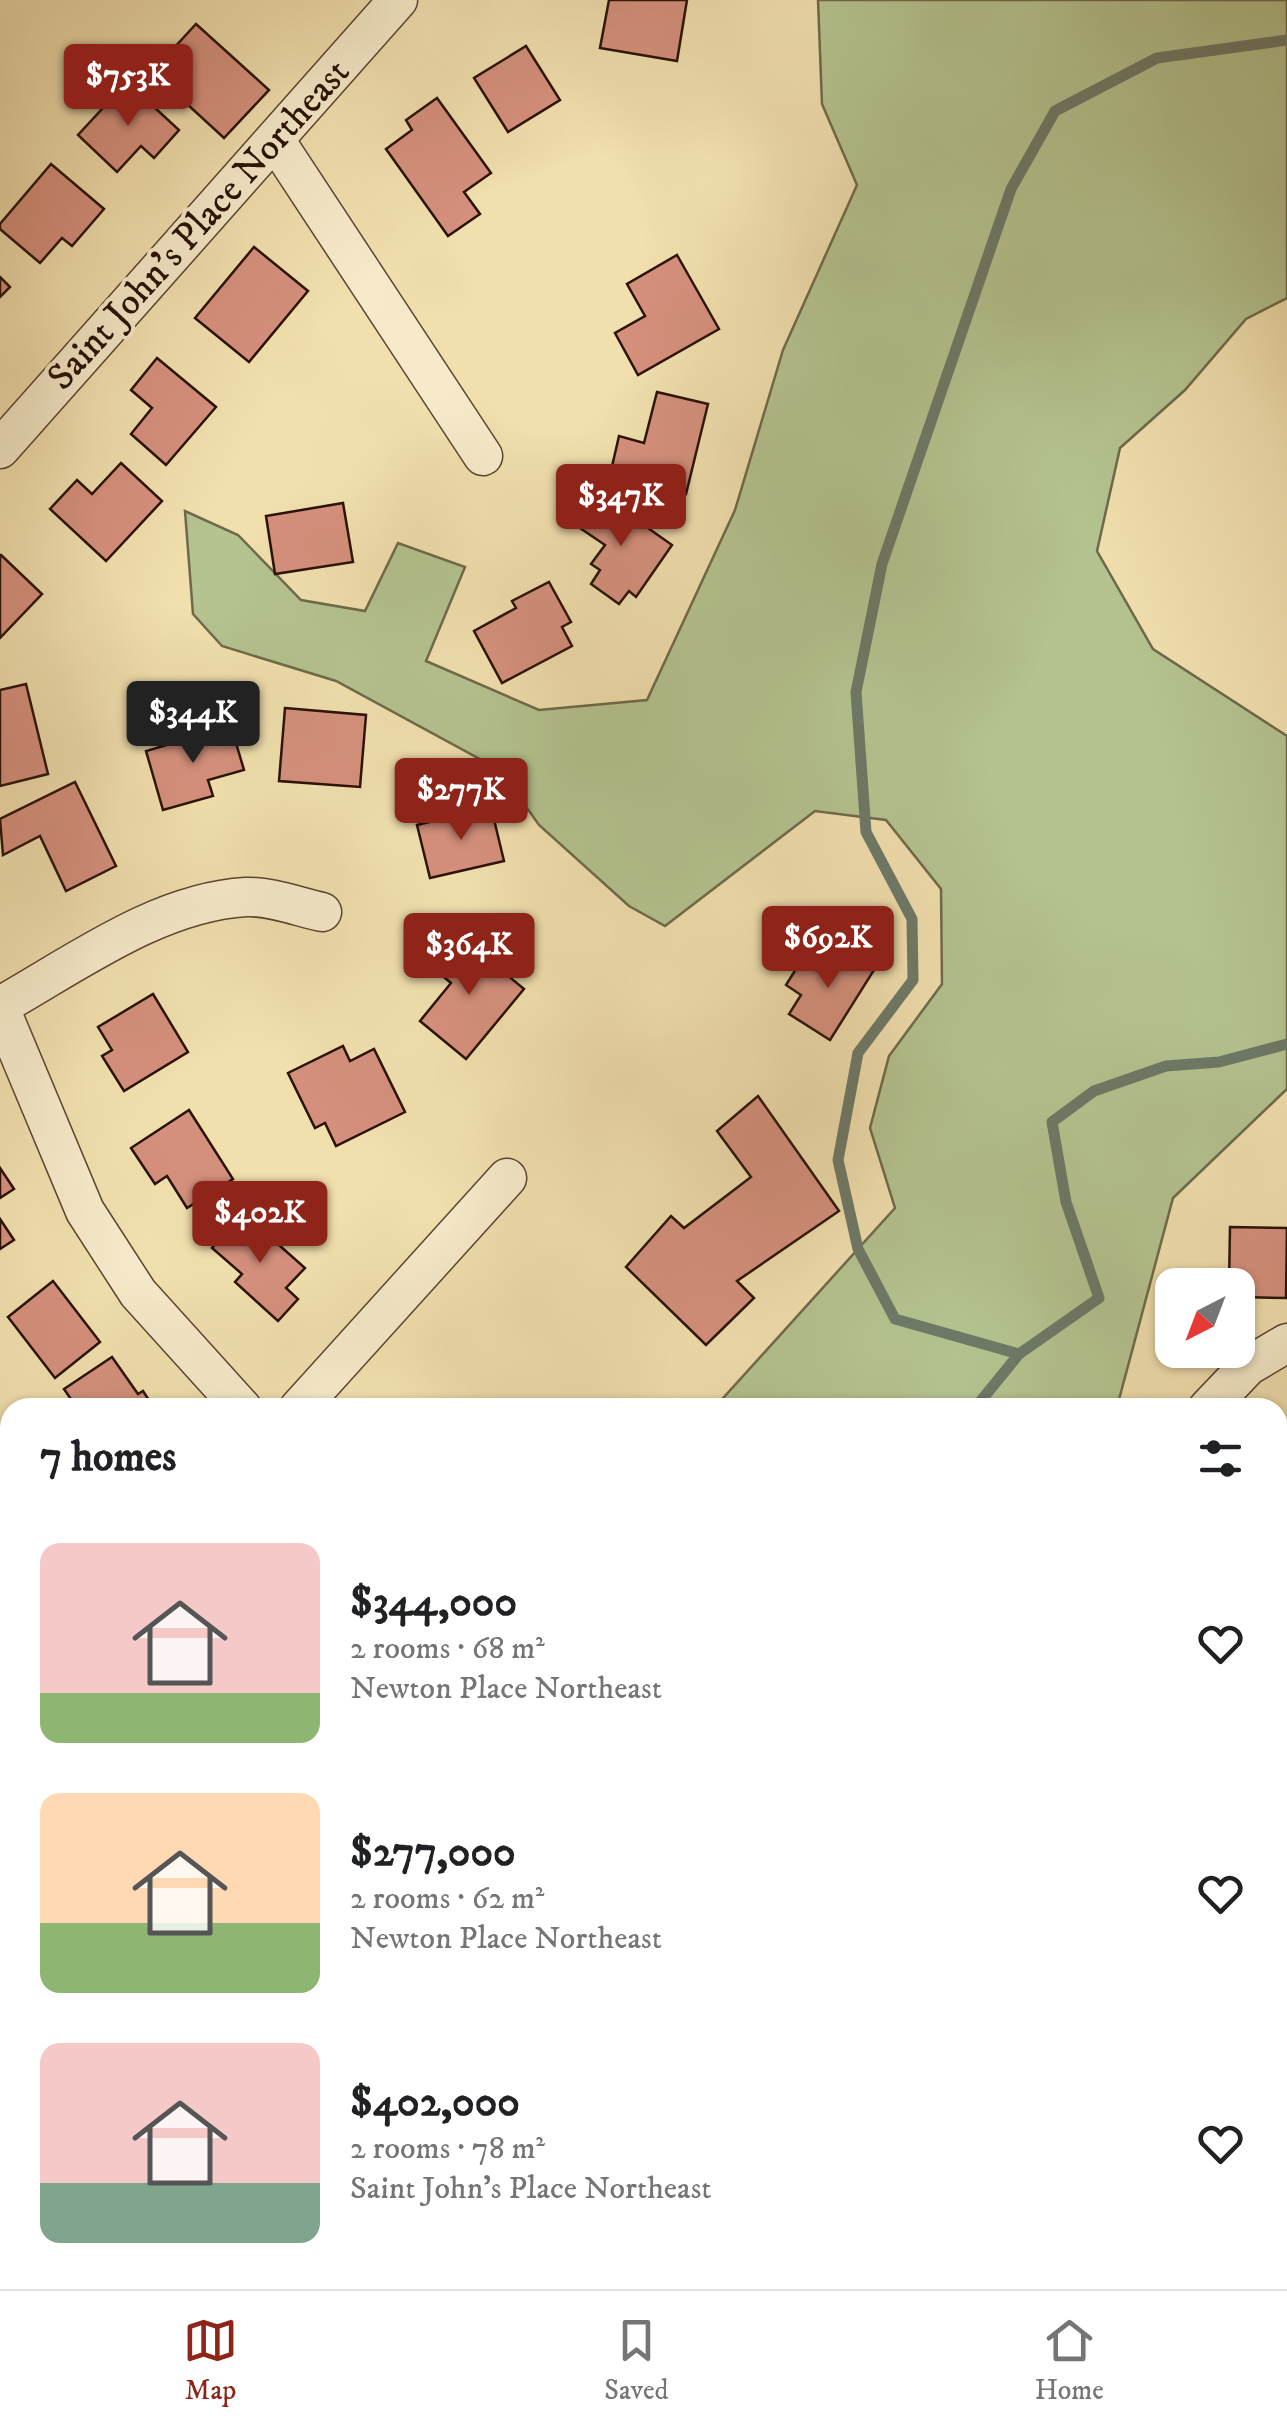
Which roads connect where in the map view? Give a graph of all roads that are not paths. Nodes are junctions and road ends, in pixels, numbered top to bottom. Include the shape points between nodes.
1 (398, 0) edge
2 (275, 140) junction
3 (0, 450) edge
4 (482, 456) dead end
5 (322, 912) dead end
6 (0, 1007) edge
7 (507, 1178) dead end
8 (1287, 1343) edge
9 (233, 1398) edge
10 (308, 1398) edge
11 (1218, 1398) edge

1 - 2 street, Saint John's Place Northeast
2 - 3 street, Saint John's Place Northeast
2 - 4 street
5 - 6 street via 248,897 190,909 132,932
6 - 9 street via 85,1210 138,1293
7 - 10 street
8 - 11 street via 1248,1366

